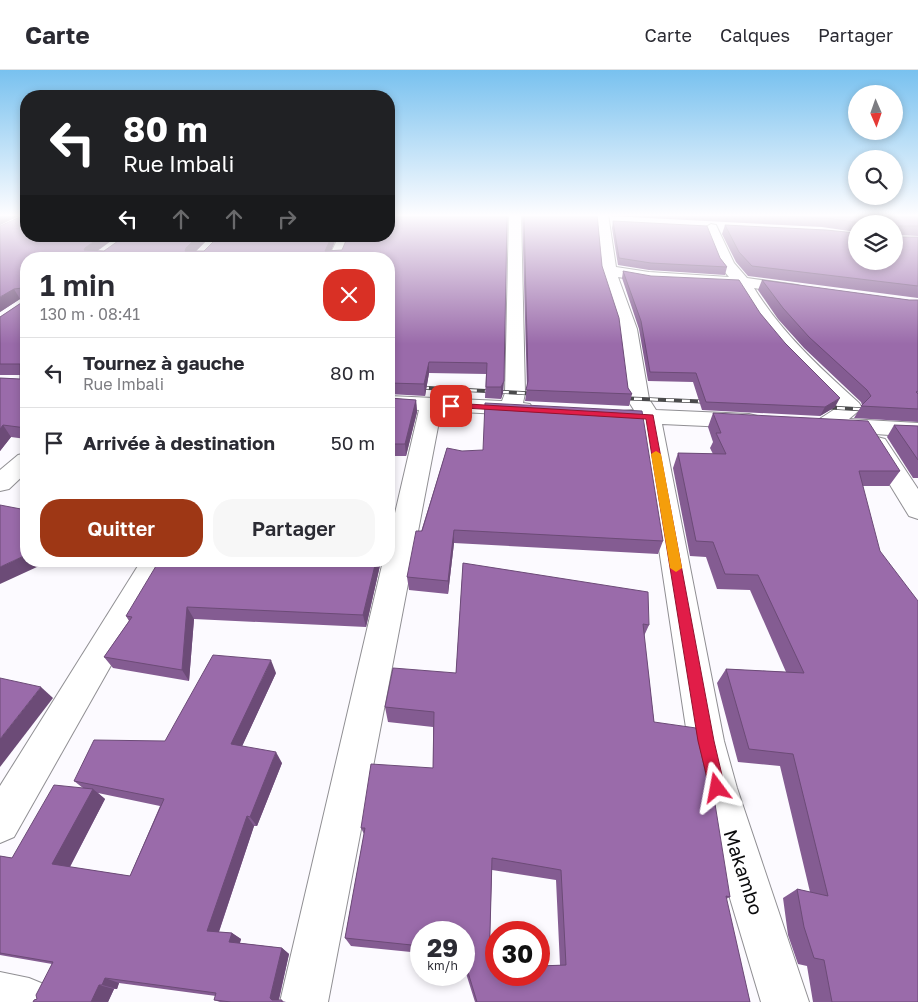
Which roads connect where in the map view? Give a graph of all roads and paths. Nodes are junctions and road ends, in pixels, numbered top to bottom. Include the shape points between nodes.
1 (516, 257) edge
2 (609, 257) edge
3 (724, 257) edge
4 (610, 276) junction
5 (742, 282) junction
6 (809, 291) edge
7 (395, 402) edge
8 (431, 404) junction
9 (510, 409) junction
10 (538, 410) edge
11 (613, 414) edge
12 (650, 417) junction
13 (767, 422) edge
14 (867, 428) junction
15 (918, 430) edge
16 (20, 465) edge
17 (0, 483) edge
18 (918, 510) edge
19 (152, 567) edge
20 (0, 822) edge
21 (0, 996) edge
22 (29, 1002) edge
23 (304, 1002) edge
24 (785, 1002) edge

1 - 9 street via 515,392
2 - 4 street
3 - 5 street
4 - 5 street via 620,271 649,278
4 - 12 street via 628,329 638,399
5 - 6 street
5 - 14 street via 800,360 851,408 816,424
7 - 8 street
8 - 9 street
8 - 23 street
9 - 10 street
11 - 12 street
12 - 13 street
12 - 24 street, Makambo via 706,741 717,788
14 - 15 street
14 - 18 street
16 - 17 street
19 - 20 street
21 - 22 street

